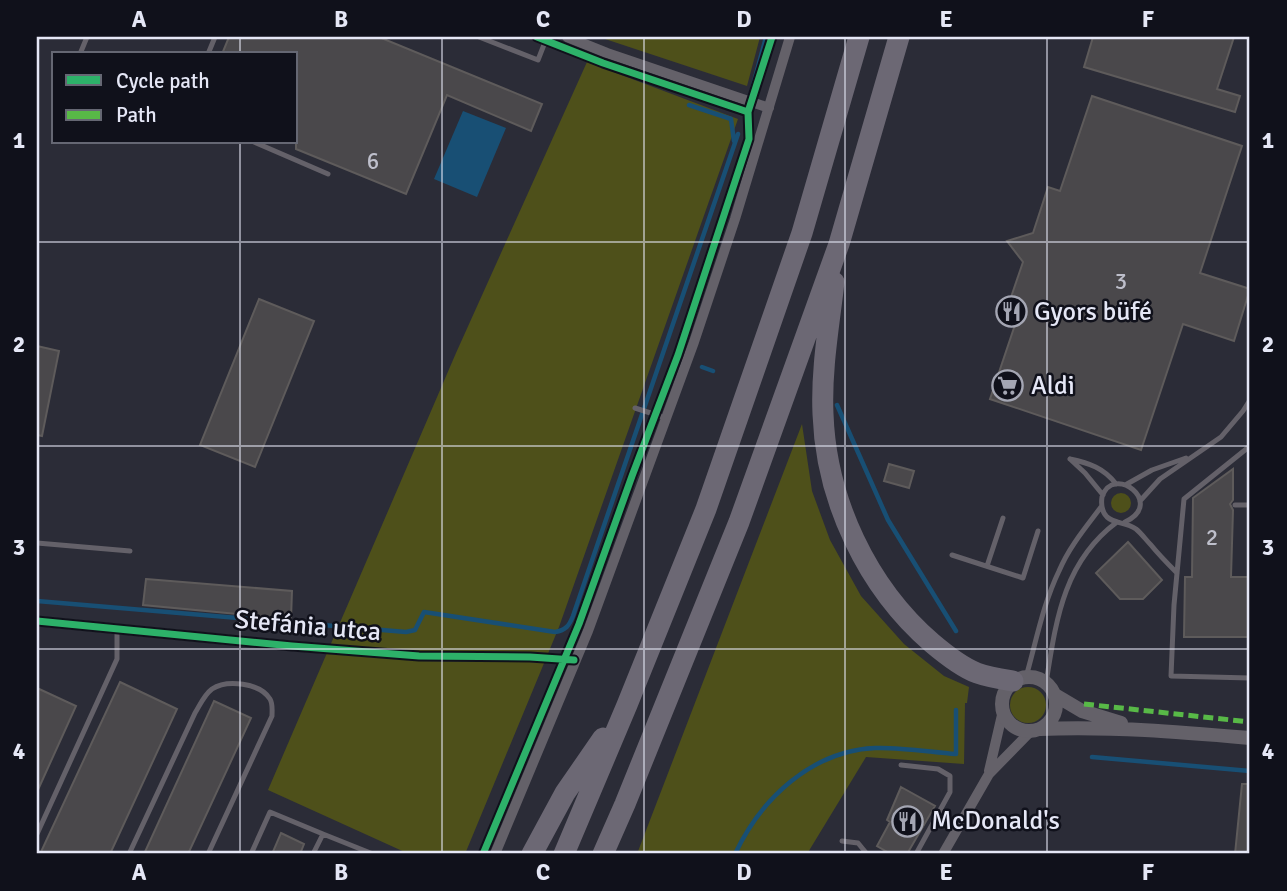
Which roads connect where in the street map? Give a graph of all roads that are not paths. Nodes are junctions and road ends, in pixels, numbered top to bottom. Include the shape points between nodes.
1 (479, 37) edge
2 (547, 37) edge
3 (567, 37) edge
4 (790, 37) edge
5 (859, 37) edge
6 (899, 37) edge
7 (769, 108) junction
8 (259, 144) edge
9 (328, 174) dead end
10 (839, 244) junction
11 (1250, 400) edge
12 (635, 408) dead end
13 (666, 418) junction
14 (1250, 446) edge
15 (1192, 456) junction
16 (1116, 484) junction
17 (1127, 484) junction
18 (1103, 495) junction
19 (1140, 501) junction
20 (1235, 505) dead end
21 (1250, 505) edge
22 (1101, 507) junction
23 (1003, 518) dead end
24 (1133, 519) junction
25 (1117, 522) junction
26 (1125, 522) junction
27 (1038, 531) dead end
28 (1138, 531) junction
29 (37, 542) edge
30 (130, 551) dead end
31 (952, 555) dead end
32 (987, 566) junction
33 (1177, 573) junction
34 (37, 621) edge
35 (117, 629) junction
36 (576, 660) junction
37 (1250, 678) edge
38 (1019, 679) junction
39 (1050, 689) junction
40 (627, 705) junction
41 (1001, 709) junction
42 (1139, 729) junction
43 (1035, 730) junction
44 (1250, 738) edge
45 (901, 765) dead end
46 (989, 774) junction
47 (37, 834) edge
48 (323, 834) junction
49 (842, 841) dead end
50 (130, 854) edge
51 (208, 854) edge
52 (251, 854) edge
53 (313, 854) edge
54 (373, 854) edge
55 (495, 854) edge
56 (532, 854) edge
57 (564, 854) edge
58 (603, 854) edge
59 (867, 854) edge
60 (916, 854) edge
61 (943, 854) edge

1 - 2 lane via 538,60
3 - 7 street
4 - 7 street
5 - 40 highway via 802,233 706,509
6 - 10 highway
7 - 13 street
8 - 9 lane
10 - 38 highway via 823,373 823,416 832,480 852,534 882,587 919,632 975,673
10 - 58 highway via 739,522
11 - 15 lane via 1221,437
12 - 13 lane
13 - 36 street
14 - 33 lane via 1184,499
15 - 17 lane
15 - 19 lane
16 - 17 lane
16 - 18 lane
16 - 18 lane via 1108,473 1090,463 1070,459
17 - 19 lane
18 - 22 lane
19 - 24 lane
20 - 21 lane
22 - 25 lane
22 - 38 lane via 1059,569
23 - 32 lane
24 - 26 lane
24 - 28 lane
25 - 26 lane
25 - 39 lane via 1089,550 1068,586 1058,612
26 - 28 lane
27 - 32 lane via 1023,578
28 - 33 lane
29 - 30 lane
31 - 32 lane
33 - 37 lane via 1171,676
34 - 35 street, Stefánia utca
35 - 36 street, Stefánia utca via 419,656
35 - 47 lane via 117,659
36 - 55 street
38 - 39 street via 1037,678
38 - 41 street via 1003,694
39 - 42 street via 1082,711
39 - 43 street via 1054,715
40 - 56 highway via 565,793
40 - 57 highway
41 - 43 street via 1012,726
41 - 46 street
42 - 43 street
42 - 44 street
43 - 46 street
45 - 60 lane via 938,769 950,776 950,792
46 - 61 street
48 - 52 lane via 270,812
48 - 53 lane
48 - 54 lane
49 - 59 lane via 858,843
50 - 51 lane via 204,698 225,684 243,684 262,690 270,700 272,716

